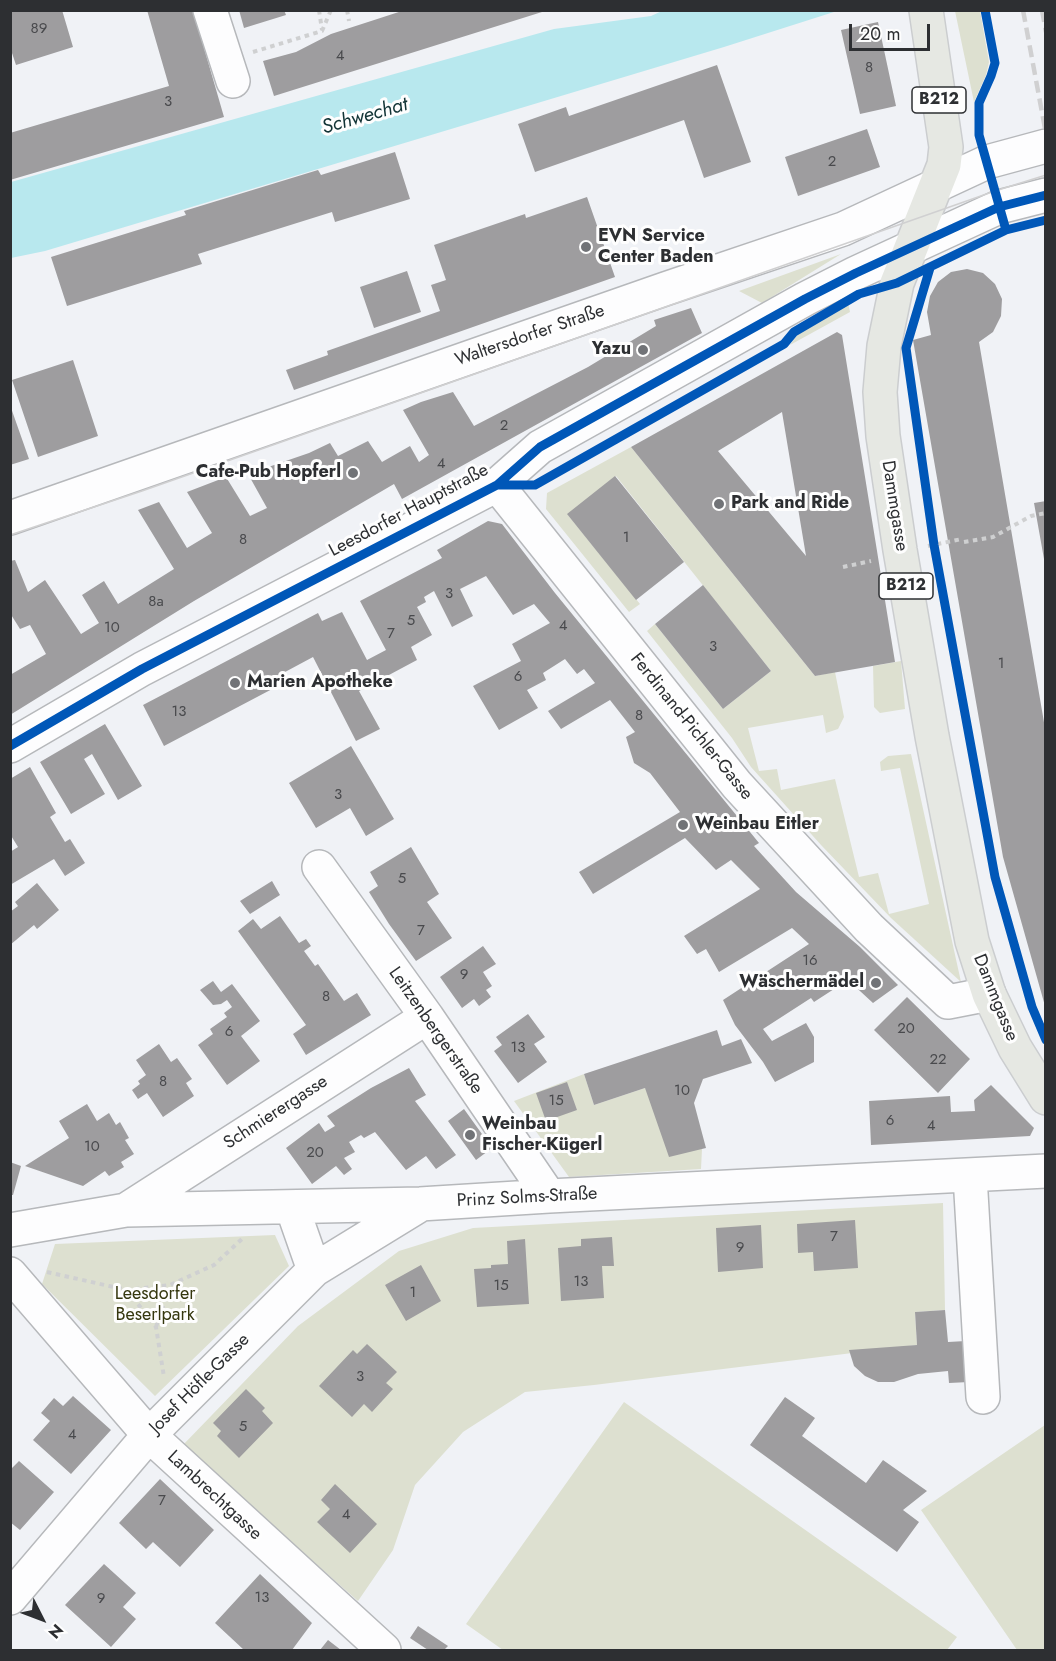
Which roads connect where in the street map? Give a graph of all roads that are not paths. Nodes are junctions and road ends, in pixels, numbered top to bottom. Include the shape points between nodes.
1 (210, 10) edge
2 (926, 10) edge
3 (229, 70) road end
4 (1046, 146) edge
5 (935, 187) junction
6 (1046, 195) edge
7 (912, 247) junction
8 (497, 485) junction
9 (10, 518) edge
10 (10, 746) edge
11 (319, 867) dead end
12 (989, 994) junction
13 (427, 1017) junction
14 (1046, 1098) edge
15 (1046, 1171) edge
16 (970, 1176) junction
17 (549, 1196) junction
18 (420, 1204) junction
19 (292, 1207) junction
20 (126, 1210) junction
21 (10, 1230) edge
22 (314, 1270) junction
23 (10, 1274) edge
24 (983, 1398) dead end
25 (149, 1435) junction
26 (10, 1598) edge
27 (384, 1650) edge

1 - 3 street
2 - 5 main road, Dammgasse / B212 via 946,147
4 - 5 street, Waltersdorfer Straße via 987,162
5 - 7 main road, Dammgasse / B212
5 - 9 street, Waltersdorfer Straße via 843,229
6 - 7 street via 999,207
7 - 8 street, Leesdorfer Hauptstraße via 806,299 540,447
7 - 12 main road, Dammgasse / B212 via 897,284 884,346 880,392 883,436 932,736 972,941
8 - 10 street, Leesdorfer Hauptstraße via 141,669
8 - 12 street, Ferdinand-Pichler-Gasse via 737,785 869,928 948,1002
11 - 13 street, Leitzenbergerstraße
12 - 14 main road, Dammgasse / B212 via 1015,1048
13 - 17 street, Leitzenbergerstraße
13 - 20 street, Schmierergasse
15 - 16 street, Prinz Solms-Straße
16 - 17 street, Prinz Solms-Straße
16 - 24 street
17 - 18 street, Prinz Solms-Straße
18 - 19 street, Prinz Solms-Straße
18 - 22 street, Josef Höfle-Gasse
19 - 20 street, Prinz Solms-Straße
19 - 22 street
20 - 21 street, Prinz Solms-Straße
22 - 25 street, Josef Höfle-Gasse
23 - 25 street, Lambrechtgasse
25 - 26 street, Josef Höfle-Gasse
25 - 27 street, Lambrechtgasse

